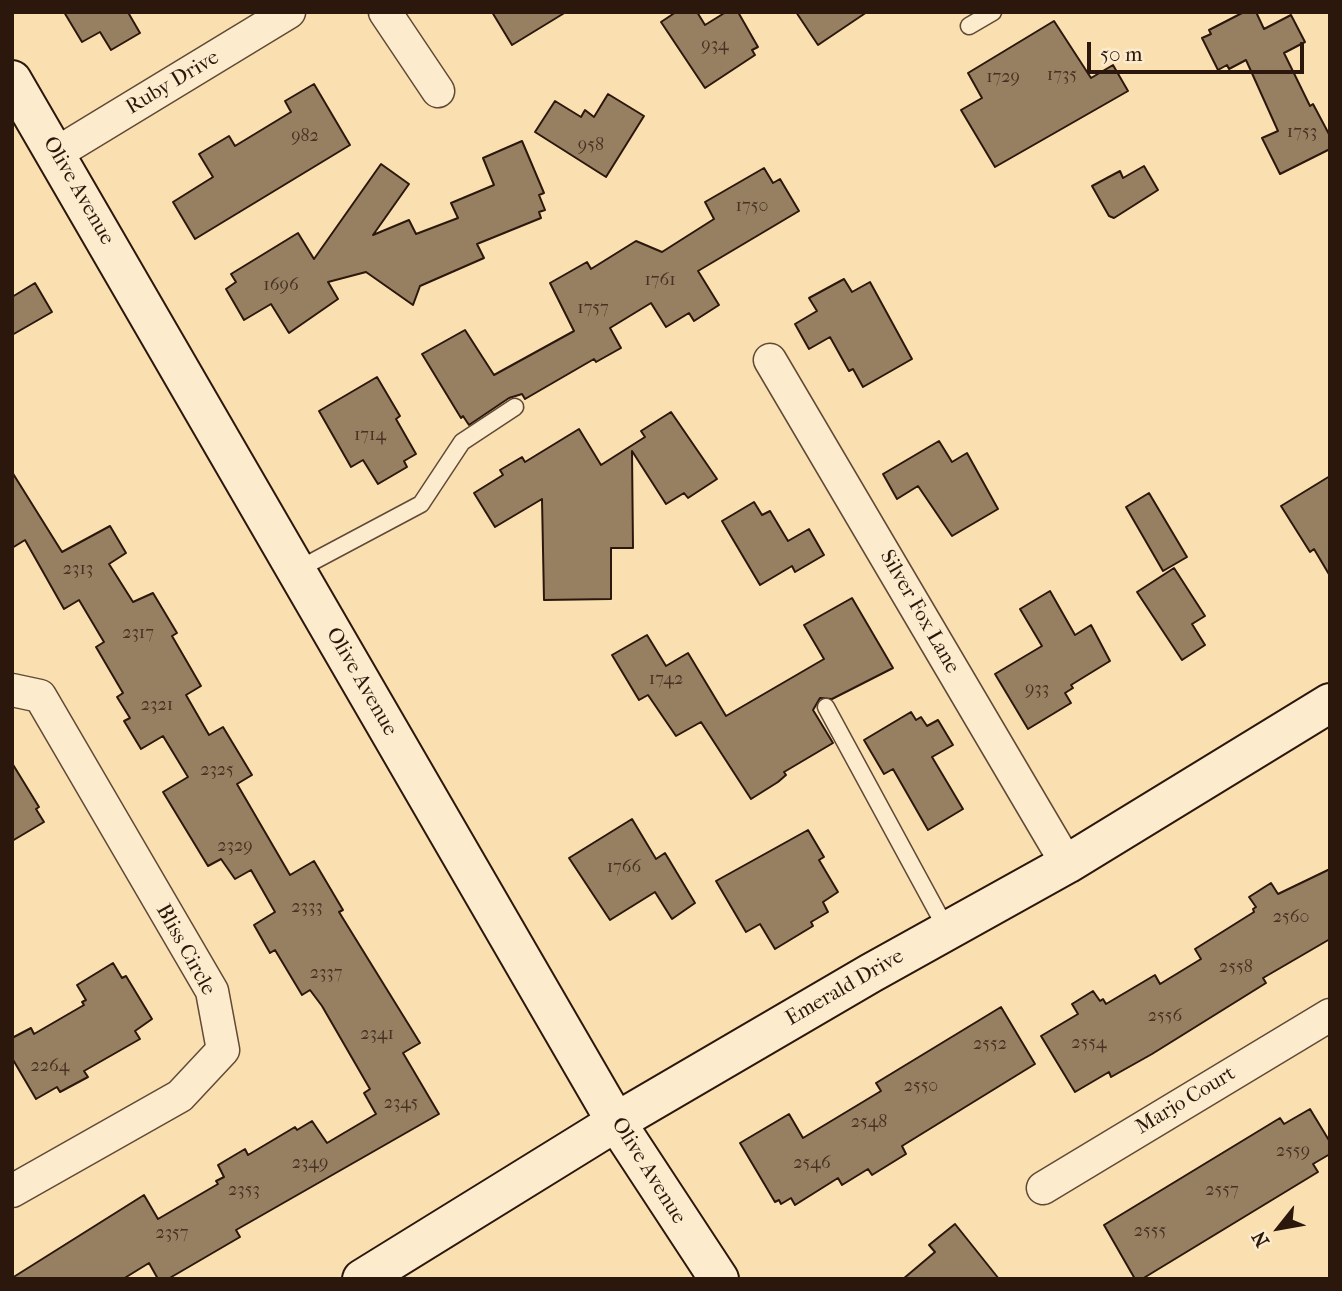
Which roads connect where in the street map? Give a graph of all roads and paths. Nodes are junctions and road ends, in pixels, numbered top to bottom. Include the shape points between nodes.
1 (289, 12) edge
2 (386, 12) edge
3 (993, 12) edge
4 (969, 26) dead end
5 (12, 80) edge
6 (438, 91) dead end
7 (57, 153) junction
8 (771, 360) dead end
9 (515, 407) dead end
10 (297, 570) junction
11 (12, 691) edge
12 (1330, 703) edge
13 (827, 707) dead end
14 (1067, 864) junction
15 (947, 930) junction
16 (1330, 1015) edge
17 (616, 1122) junction
18 (1043, 1188) dead end
19 (12, 1191) edge
20 (362, 1279) edge
21 (719, 1279) edge

1 - 7 street, Ruby Drive
2 - 6 street
3 - 4 lane
5 - 7 main road, Olive Avenue
7 - 10 main road, Olive Avenue
8 - 14 street, Silver Fox Lane
9 - 10 lane via 462,442 421,504
10 - 17 main road, Olive Avenue
11 - 19 street, Bliss Circle via 40,696 74,751 212,991 223,1050 180,1096
12 - 14 main road, Emerald Drive
13 - 15 lane
14 - 15 main road, Emerald Drive
15 - 17 main road, Emerald Drive
16 - 18 street, Marjo Court
17 - 20 main road, Emerald Drive
17 - 21 main road, Olive Avenue

